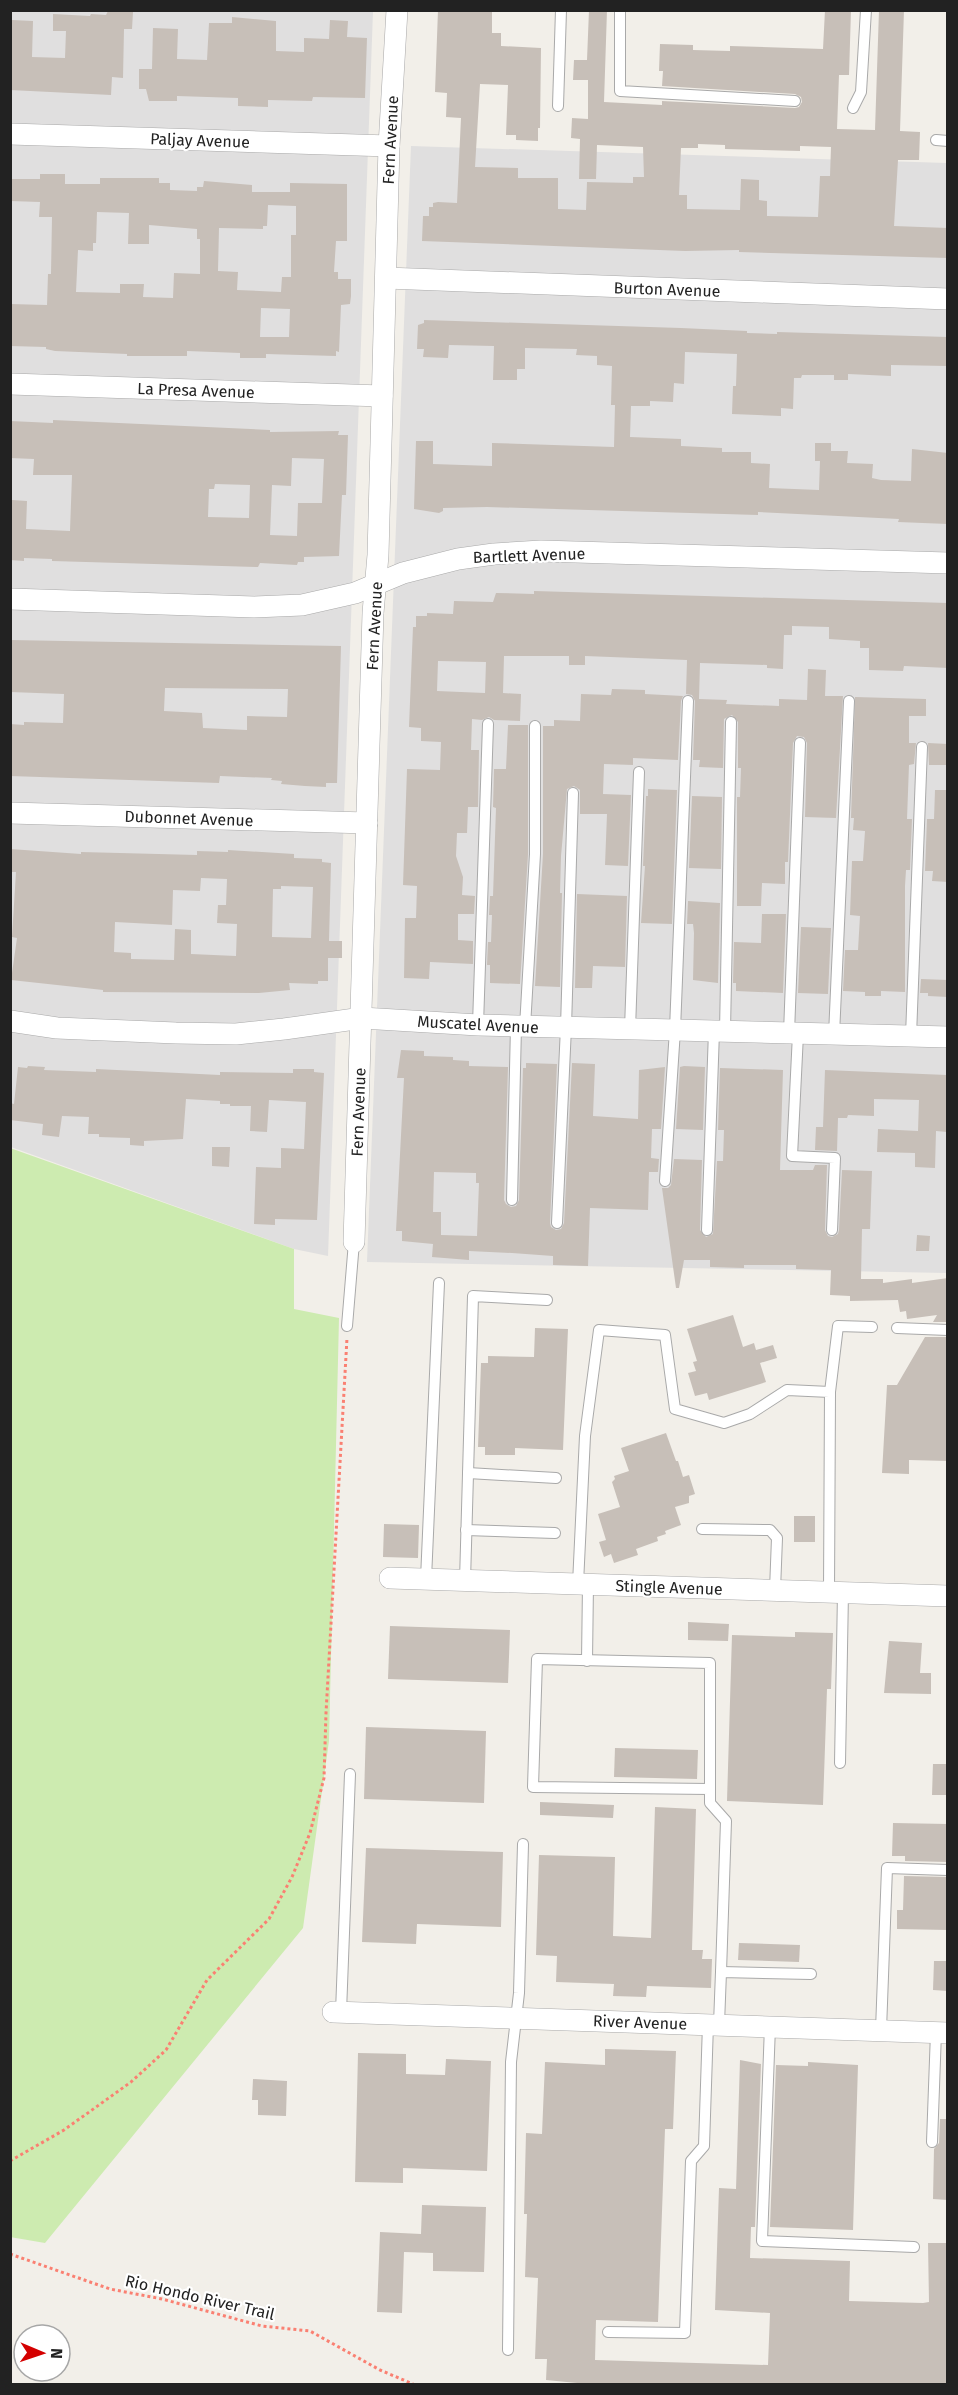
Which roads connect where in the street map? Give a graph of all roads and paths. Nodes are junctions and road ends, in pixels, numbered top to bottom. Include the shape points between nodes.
1 (397, 10) edge
2 (561, 10) edge
3 (620, 10) edge
4 (866, 10) edge
5 (795, 101) dead end
6 (558, 106) dead end
7 (853, 108) dead end
8 (10, 134) edge
9 (389, 146) junction
10 (386, 279) junction
11 (948, 299) edge
12 (10, 384) edge
13 (382, 396) junction
14 (948, 563) edge
15 (375, 585) junction
16 (10, 599) edge
17 (688, 701) dead end
18 (849, 701) dead end
19 (731, 722) dead end
20 (488, 724) dead end
21 (535, 726) dead end
22 (800, 743) dead end
23 (922, 747) dead end
24 (639, 772) dead end
25 (573, 793) dead end
26 (10, 813) edge
27 (367, 824) junction
28 (362, 1018) junction
29 (10, 1021) edge
30 (478, 1025) junction
31 (521, 1026) junction
32 (566, 1027) junction
33 (630, 1029) junction
34 (675, 1030) junction
35 (719, 1031) junction
36 (794, 1033) junction
37 (834, 1035) junction
38 (910, 1036) junction
39 (948, 1037) edge
40 (665, 1181) dead end
41 (512, 1200) dead end
42 (557, 1223) dead end
43 (707, 1230) dead end
44 (832, 1230) dead end
45 (354, 1242) joint
46 (439, 1283) dead end
47 (547, 1300) dead end
48 (347, 1326) joint
49 (872, 1327) dead end
50 (897, 1328) dead end
51 (948, 1330) edge
52 (830, 1392) junction
53 (468, 1473) junction
54 (556, 1478) dead end
55 (702, 1529) dead end
56 (466, 1530) junction
57 (555, 1533) dead end
58 (390, 1578) dead end
59 (426, 1579) junction
60 (465, 1581) junction
61 (583, 1584) junction
62 (775, 1590) junction
63 (836, 1592) junction
64 (948, 1596) edge
65 (587, 1660) junction
66 (840, 1763) dead end
67 (350, 1774) dead end
68 (710, 1789) junction
69 (523, 1844) dead end
70 (948, 1870) edge
71 (721, 1972) junction
72 (812, 1974) dead end
73 (337, 2012) joint
74 (515, 2018) junction
75 (714, 2024) junction
76 (771, 2026) junction
77 (881, 2030) junction
78 (942, 2032) edge
79 (932, 2142) dead end
80 (10, 2161) edge
81 (914, 2247) dead end
82 (10, 2254) edge
83 (608, 2332) dead end
84 (508, 2350) dead end
85 (413, 2385) edge

1 - 9 street, Fern Avenue
2 - 6 lane
3 - 5 lane via 620,91
4 - 7 lane via 861,92
8 - 9 street, Paljay Avenue
9 - 10 street, Fern Avenue
10 - 11 street, Burton Avenue
10 - 13 street, Fern Avenue
12 - 13 street, La Presa Avenue
13 - 15 street, Fern Avenue
14 - 15 street, Bartlett Avenue via 541,551 458,559
15 - 16 street, Bartlett Avenue via 302,605 254,607
15 - 27 street, Fern Avenue
17 - 34 lane
18 - 37 lane
19 - 35 lane
20 - 30 lane
21 - 31 lane via 535,854
22 - 36 lane
23 - 38 lane
24 - 33 lane
25 - 32 lane
26 - 27 street, Dubonnet Avenue
27 - 28 street, Fern Avenue
28 - 29 street, Muscatel Avenue via 236,1034 57,1028
28 - 30 street, Muscatel Avenue
28 - 45 street, Fern Avenue
30 - 31 street, Muscatel Avenue
31 - 32 street, Muscatel Avenue
31 - 41 lane
32 - 33 street, Muscatel Avenue
32 - 42 lane
33 - 34 street, Muscatel Avenue
34 - 35 street, Muscatel Avenue
34 - 40 lane
35 - 36 street, Muscatel Avenue
35 - 43 lane
36 - 37 street, Muscatel Avenue
36 - 44 lane via 792,1156 835,1158
37 - 38 street, Muscatel Avenue
38 - 39 street, Muscatel Avenue
45 - 48 lane
46 - 59 lane
47 - 53 lane via 473,1296
48 - 80 path via 324,1778 310,1833 269,1919 207,1980 165,2050 131,2082 64,2130
49 - 52 lane via 838,1326
50 - 51 lane
52 - 61 lane via 787,1390 750,1414 724,1423 675,1409 665,1335 599,1330 585,1436
52 - 63 lane
53 - 54 lane
53 - 56 lane
55 - 62 lane via 770,1530 777,1538
56 - 57 lane
56 - 60 lane
58 - 59 street, Stingle Avenue
59 - 60 street, Stingle Avenue
60 - 61 street, Stingle Avenue
61 - 62 street, Stingle Avenue
61 - 65 lane
62 - 63 street, Stingle Avenue
63 - 64 street, Stingle Avenue
63 - 66 lane
65 - 68 lane via 710,1663
65 - 68 lane via 537,1659 533,1788
67 - 73 lane
68 - 71 lane via 710,1803 726,1821
69 - 74 lane
70 - 77 lane via 887,1868
71 - 72 lane
71 - 75 lane
73 - 74 street, River Avenue
74 - 75 street, River Avenue
74 - 84 lane via 510,2096
75 - 76 street, River Avenue
75 - 83 lane via 704,2146 691,2161 685,2333
76 - 77 street, River Avenue
76 - 81 lane via 762,2241
77 - 78 street, River Avenue
78 - 79 lane
82 - 85 path, Rio Hondo River Trail via 110,2289 262,2326 310,2331

